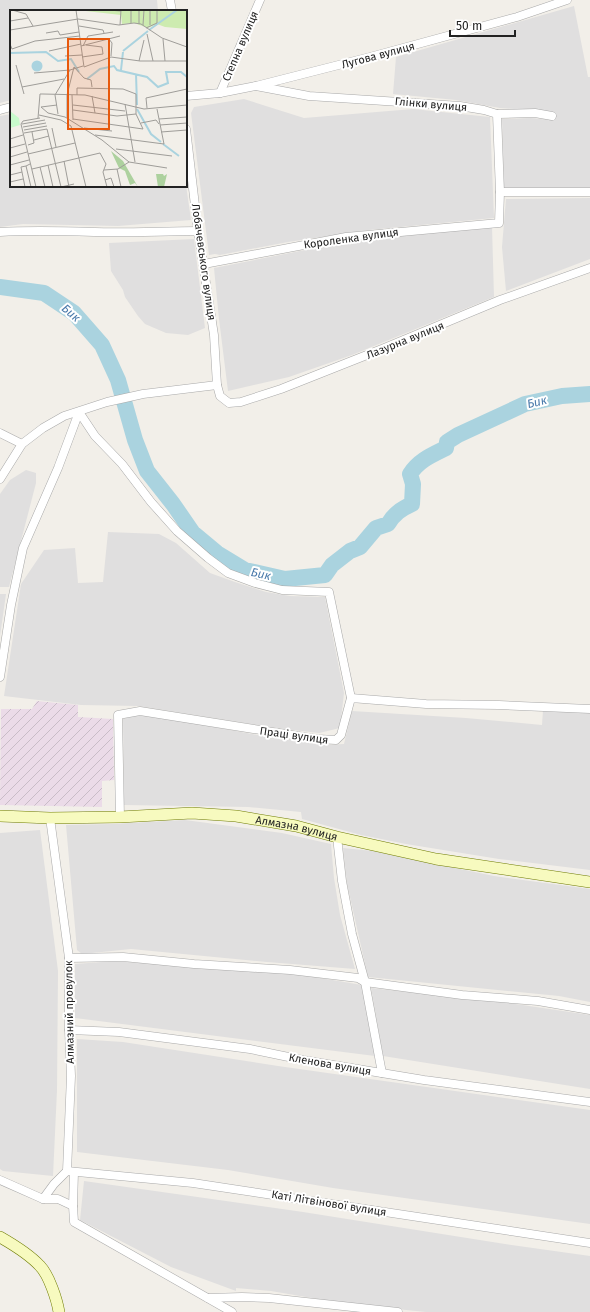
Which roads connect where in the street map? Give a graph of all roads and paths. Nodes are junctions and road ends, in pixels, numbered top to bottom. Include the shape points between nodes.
1 (170, 0) edge
2 (260, 0) edge
3 (567, 0) edge
4 (172, 10) edge
5 (256, 86) junction
6 (220, 93) junction
7 (187, 96) edge
8 (10, 107) edge
9 (0, 110) edge
10 (497, 114) junction
11 (552, 116) dead end
12 (187, 137) edge
13 (500, 192) junction
14 (590, 192) edge
15 (198, 230) junction
16 (0, 232) edge
17 (204, 264) junction
18 (590, 268) edge
19 (217, 385) junction
20 (220, 396) joint
21 (79, 412) junction
22 (0, 434) edge
23 (22, 444) junction
24 (0, 479) edge
25 (0, 677) edge
26 (351, 698) junction
27 (590, 709) edge
28 (0, 816) edge
29 (120, 817) junction
30 (50, 818) junction
31 (337, 837) junction
32 (590, 882) edge
33 (69, 958) junction
34 (365, 982) junction
35 (590, 1010) edge
36 (69, 1030) junction
37 (382, 1073) junction
38 (590, 1102) edge
39 (70, 1172) junction
40 (0, 1180) edge
41 (44, 1199) junction
42 (73, 1206) junction
43 (0, 1237) edge
44 (590, 1243) edge
45 (207, 1298) junction
46 (59, 1312) edge
47 (232, 1312) edge
48 (398, 1312) edge

1 - 4 street
2 - 6 street, Степна вулиця
3 - 5 street, Лугова вулиця via 517,17
5 - 6 street, Лугова вулиця
5 - 10 street, Глінки вулиця via 309,96 460,106
6 - 7 street, Лугова вулиця
8 - 9 street
10 - 11 street, Глінки вулиця via 535,113
10 - 13 street
12 - 15 street, Лобачевського вулиця
13 - 14 street
13 - 17 street, Короленка вулиця via 499,223 346,237
15 - 16 street
15 - 17 street, Лобачевського вулиця
17 - 19 street, Лобачевського вулиця via 214,335
18 - 20 street, Лазурна вулиця via 500,300 281,389 241,402 230,403
19 - 20 street, Лобачевського вулиця
19 - 21 street via 143,394 107,402
21 - 23 street via 64,416
21 - 25 street via 23,548
21 - 26 street via 95,436 122,464 177,532 228,573 282,590 329,592
22 - 23 street
23 - 24 street
26 - 27 street via 426,704 499,704
26 - 29 street, Праці вулиця via 342,735 336,740 296,736 140,710 118,715
28 - 30 main road, Алмазна вулиця
29 - 30 main road, Алмазна вулиця
29 - 31 main road, Алмазна вулиця via 192,813 236,816 296,826
30 - 33 street, Алмазний провулок
31 - 32 main road, Алмазна вулиця via 436,859
31 - 34 street via 352,934
33 - 34 street via 123,957 290,970 358,978
33 - 36 street, Алмазний провулок
34 - 35 street via 462,995 538,1001
34 - 37 street
36 - 37 street, Кленова вулиця via 119,1032 250,1049
36 - 39 street, Алмазний провулок
37 - 38 street, Кленова вулиця
39 - 41 street via 54,1184
39 - 42 street, Алмазний провулок
39 - 44 street, Каті Літвінової вулиця via 193,1182
40 - 41 street
41 - 42 street via 58,1199
42 - 45 street, Алмазний провулок via 74,1222
43 - 46 main road via 19,1248 42,1267 56,1298
45 - 47 street
45 - 48 street via 269,1298

